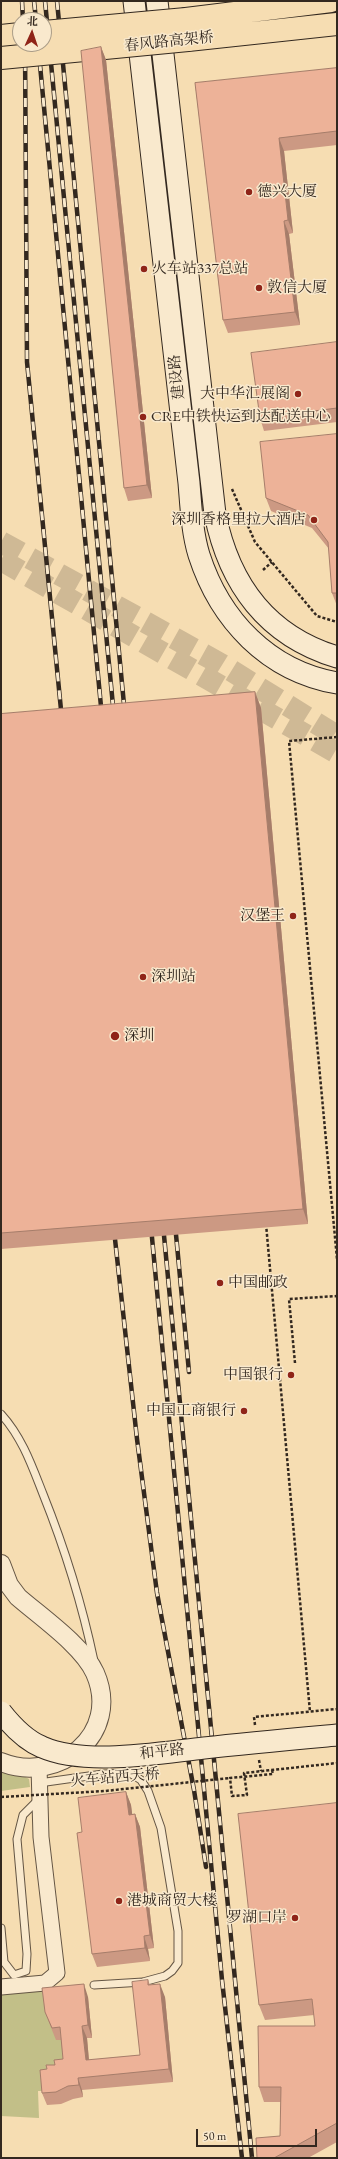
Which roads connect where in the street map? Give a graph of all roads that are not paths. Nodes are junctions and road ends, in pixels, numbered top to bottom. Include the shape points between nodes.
1 (134, 1) edge
2 (157, 1) edge
3 (331, 1) edge
4 (337, 24) edge
5 (52, 31) edge
6 (12, 35) edge
7 (1, 36) edge
8 (1, 58) edge
9 (337, 657) edge
10 (337, 683) edge
11 (1, 1414) edge
12 (1, 1564) edge
13 (100, 1686) junction
14 (1, 1712) edge
15 (337, 1735) edge
16 (1, 1762) edge
17 (39, 1775) junction
18 (40, 1799) junction
19 (1, 1928) edge
20 (94, 1985) dead end
21 (1, 1987) edge

1 - 10 main road, 建设路 via 188,483 199,554 210,586 219,601 243,632 260,648 289,667
2 - 9 main road, 建设路 via 219,536 243,589 262,612 286,635 318,652
3 - 5 highway, 春风路高架桥, bridge via 193,18
4 - 8 highway, 春风路高架桥, bridge
6 - 7 highway
11 - 13 lane via 11,1425 26,1452 60,1538 85,1618
12 - 13 street via 9,1585 18,1596 88,1659
13 - 17 street via 99,1718 86,1743 76,1754
14 - 15 main road, 和平路, bridge via 26,1737 42,1747 59,1753 81,1756 130,1756
16 - 17 street
17 - 18 street
17 - 20 lane via 130,1773 141,1780 148,1791 160,1828 178,1931 178,1963 172,1971 158,1978 116,1985
18 - 19 lane via 22,1815 17,1839 27,1954 26,1971 14,1975 4,1962
18 - 21 street via 41,1837 57,1973 45,1983

